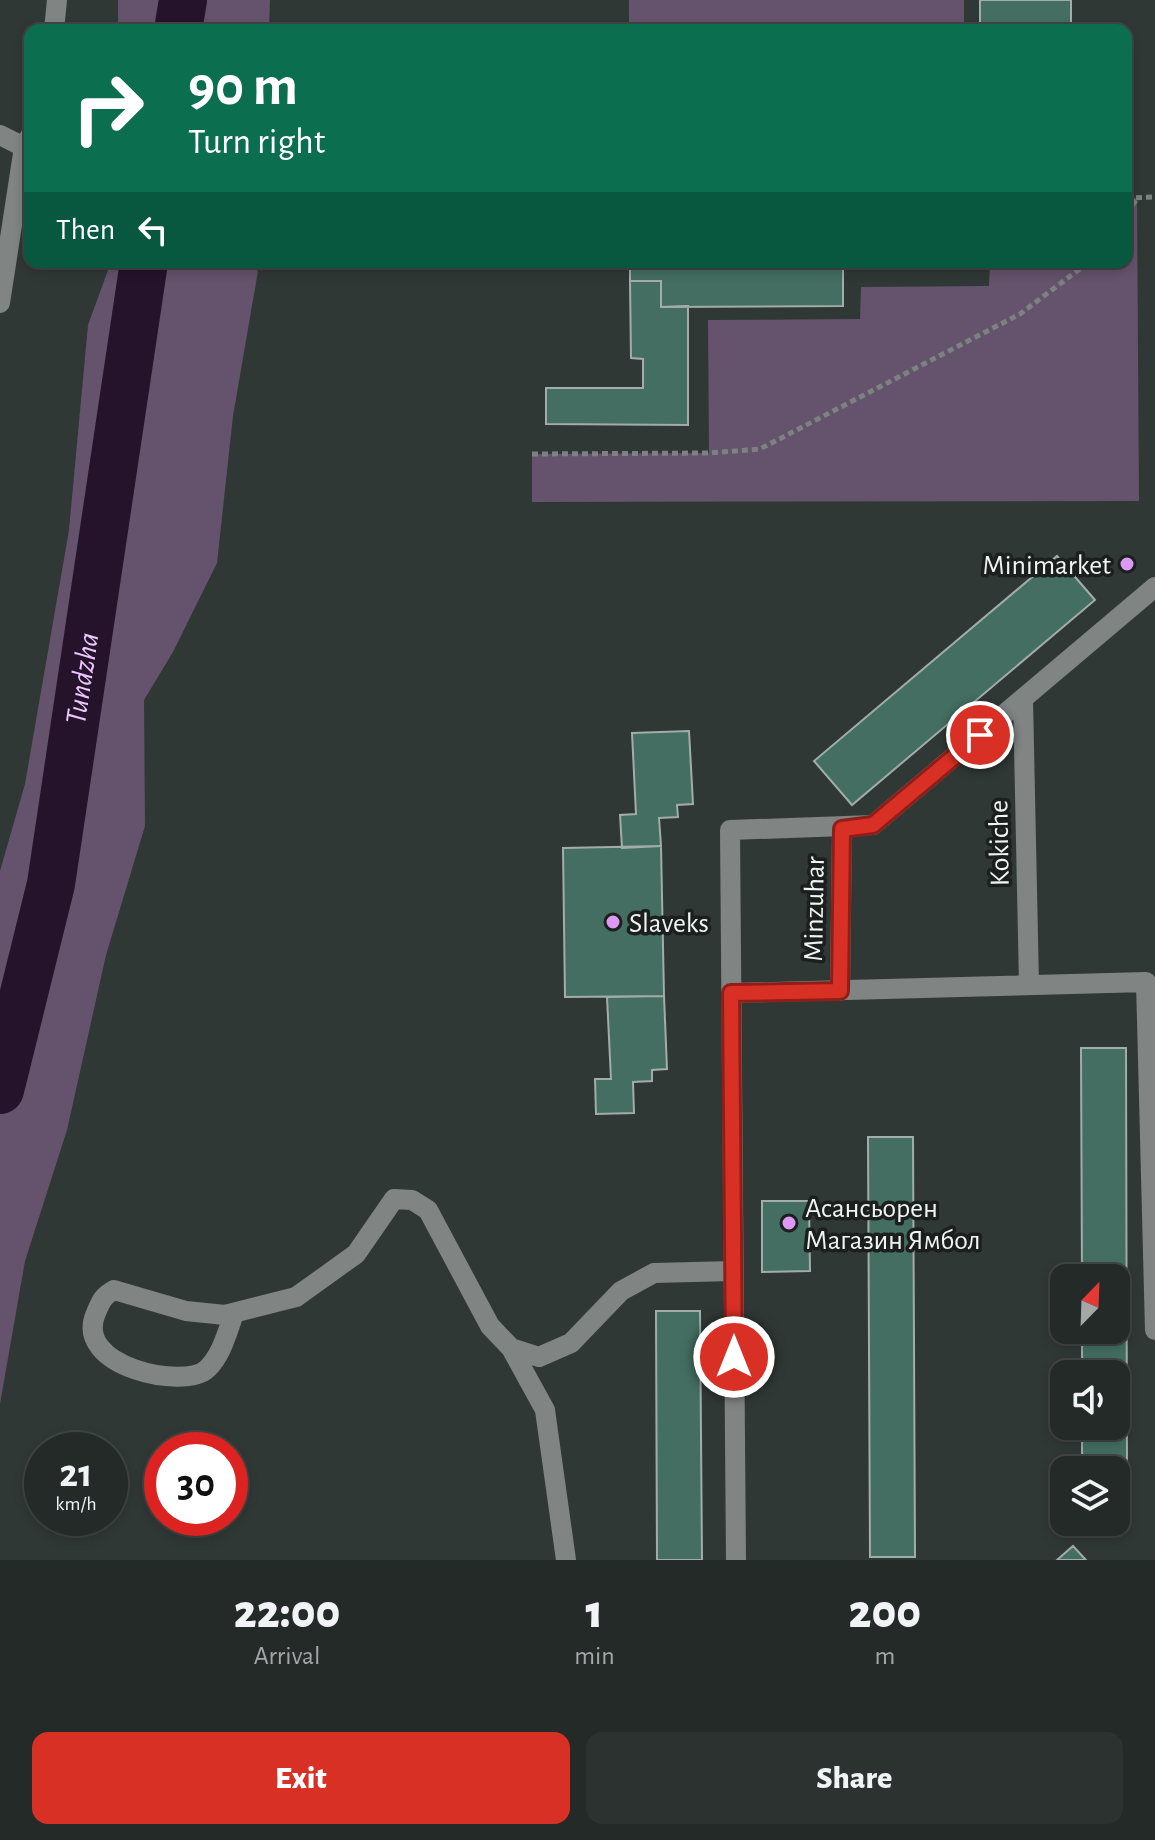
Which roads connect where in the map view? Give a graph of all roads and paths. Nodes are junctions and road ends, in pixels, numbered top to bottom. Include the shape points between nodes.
1 (57, 0) edge
2 (55, 24) edge
3 (0, 135) edge
4 (24, 141) edge
5 (24, 160) edge
6 (1155, 197) edge
7 (1132, 198) edge
8 (1137, 198) junction
9 (1132, 205) edge
10 (1081, 268) edge
11 (0, 303) edge
12 (532, 454) dead end
13 (1155, 587) edge
14 (1023, 699) junction
15 (842, 829) junction
16 (1029, 985) junction
17 (840, 991) junction
18 (731, 993) junction
19 (733, 1271) junction
20 (234, 1314) junction
21 (1155, 1330) edge
22 (511, 1348) junction
23 (566, 1560) edge
24 (736, 1560) edge

1 - 2 street
3 - 4 street
5 - 11 street
6 - 8 path
7 - 8 path
8 - 9 path
10 - 12 path via 1020,314 760,449
13 - 14 street, Minzuhar
14 - 15 street, Minzuhar via 873,825
14 - 16 street, Kokiche
15 - 17 street, Minzuhar
15 - 18 street, Minzuhar via 730,830
16 - 17 street
16 - 21 street via 1146,982
17 - 18 street
18 - 19 street
19 - 22 street via 654,1273 621,1291 571,1343 539,1357
19 - 24 street
20 - 20 street via 186,1311 114,1290 104,1295 92,1337 103,1356 140,1370 188,1378 205,1371 218,1354
20 - 22 street via 296,1297 356,1254 394,1199 412,1200 428,1210 490,1326
22 - 23 street via 545,1410

